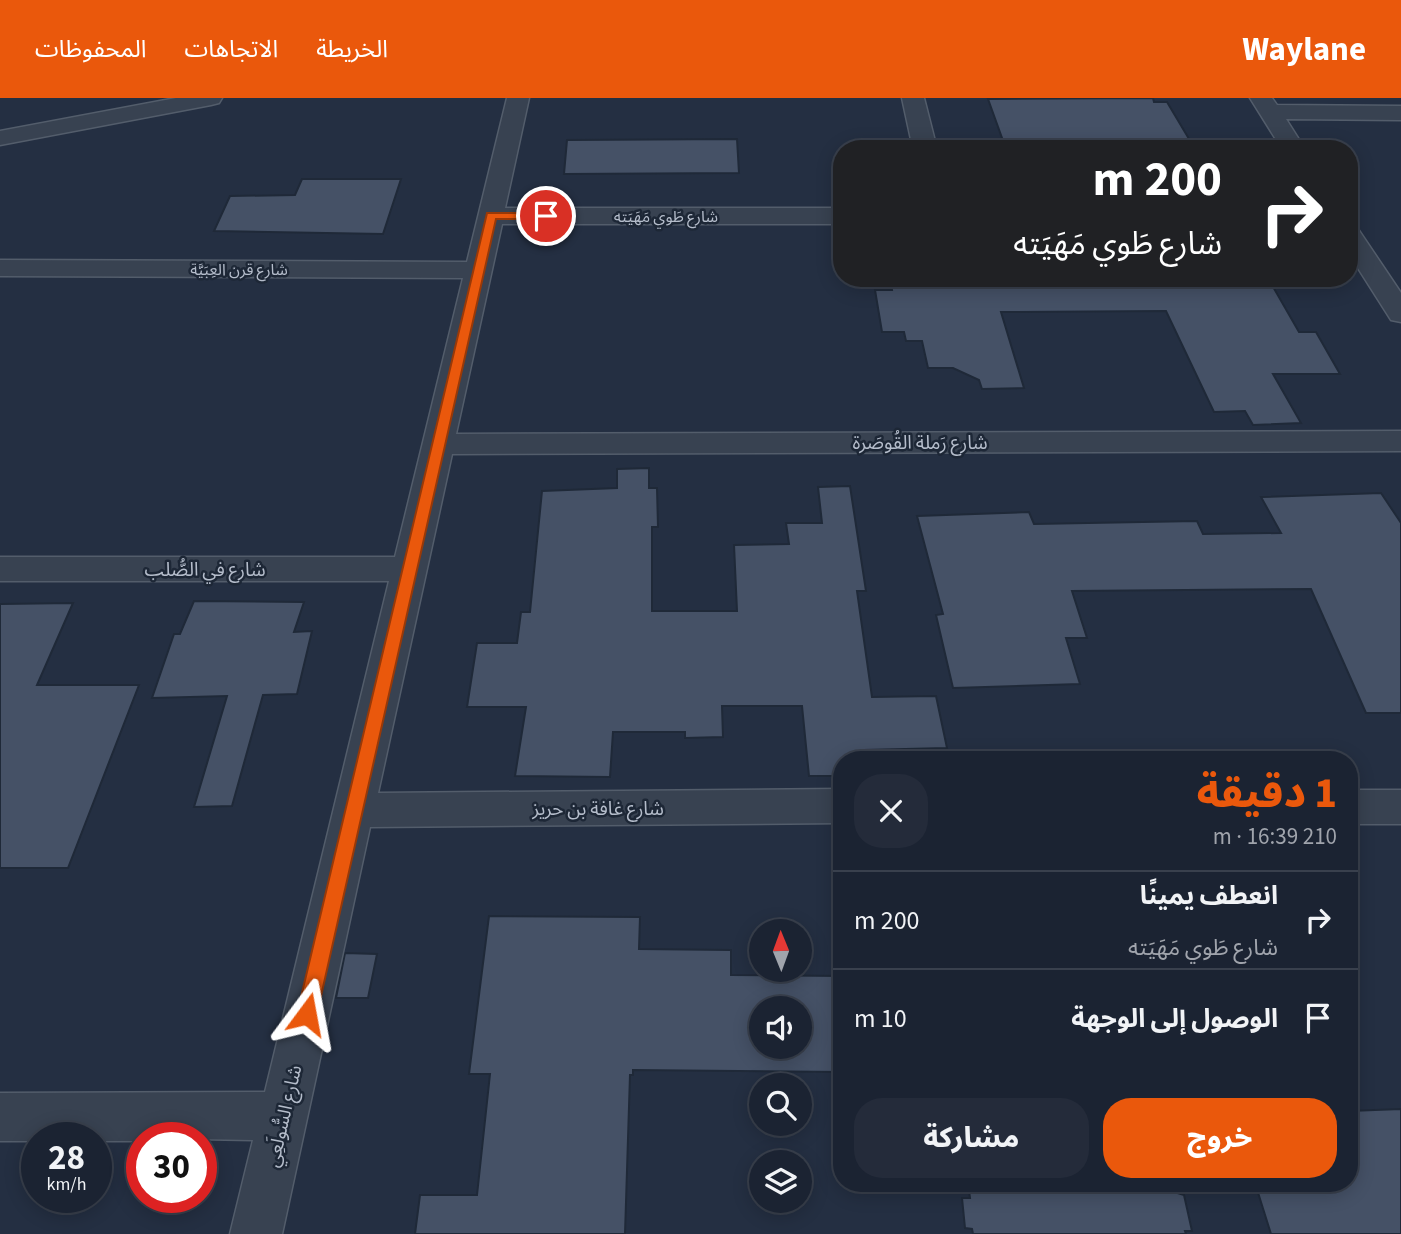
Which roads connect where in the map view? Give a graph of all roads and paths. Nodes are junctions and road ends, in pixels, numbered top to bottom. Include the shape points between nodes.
1 (211, 98) edge
2 (518, 98) edge
3 (913, 98) edge
4 (1266, 105) edge
5 (1401, 113) edge
6 (0, 138) edge
7 (923, 140) edge
8 (1288, 140) edge
9 (491, 216) junction
10 (833, 216) edge
11 (1358, 248) edge
12 (0, 268) edge
13 (479, 270) junction
14 (1401, 314) edge
15 (1401, 441) edge
16 (439, 444) junction
17 (0, 569) edge
18 (410, 569) junction
19 (833, 806) edge
20 (1358, 807) edge
21 (1401, 807) edge
22 (354, 810) junction
23 (284, 1116) junction
24 (0, 1117) edge
25 (256, 1234) edge

1 - 6 street
2 - 9 street, شارع السُّولَعِي
3 - 7 street
4 - 5 street
4 - 8 street
9 - 10 street, شارع طَوي مَهَيَته
9 - 13 street, شارع السُّولَعِي
11 - 14 street
12 - 13 street, شارع قرن العِبَيَّة
13 - 16 street, شارع السُّولَعِي
15 - 16 street, شارع رَملة القُوصَرة
16 - 18 street, شارع السُّولَعِي
17 - 18 street, شارع في الصُّلب
18 - 22 street, شارع السُّولَعِي
19 - 22 street, شارع غافة بن حريز
20 - 21 street
22 - 23 street, شارع السُّولَعِي
23 - 24 street
23 - 25 street, شارع السُّولَعِي

